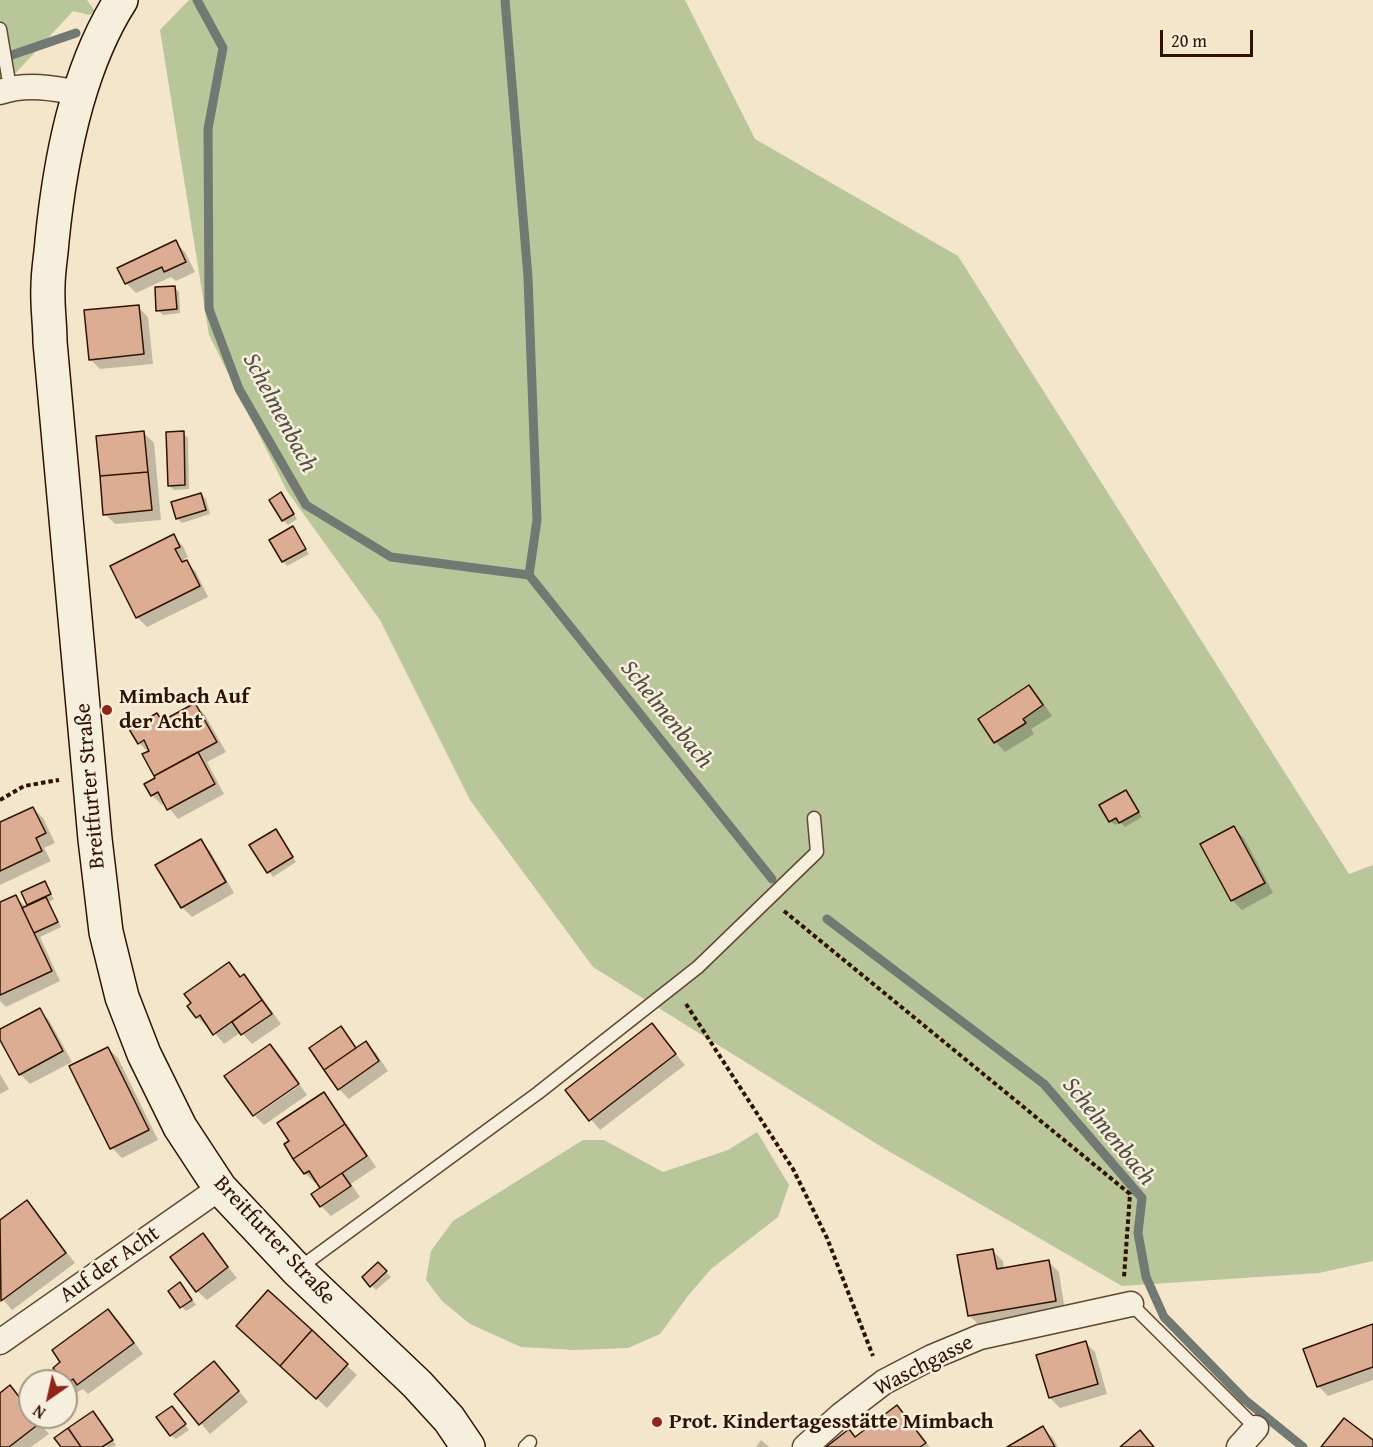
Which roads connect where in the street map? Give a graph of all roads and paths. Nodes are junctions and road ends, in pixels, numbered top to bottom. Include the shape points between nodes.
1 (118, 5) edge
2 (0, 29) edge
3 (5, 90) edge
4 (80, 93) junction
5 (24, 786) dead end
6 (0, 800) edge
7 (814, 818) dead end
8 (770, 899) junction
9 (674, 986) junction
10 (220, 1188) junction
11 (297, 1270) junction
12 (1127, 1305) junction
13 (0, 1342) edge
14 (884, 1383) junction
15 (1256, 1428) joint
16 (468, 1447) edge
17 (805, 1447) edge
18 (1239, 1447) edge

1 - 4 main road, Breitfurter Straße
2 - 3 lane
3 - 4 street via 48,87
4 - 10 main road, Breitfurter Straße via 56,203 48,287 106,932 122,997 144,1054 180,1127
5 - 6 path
7 - 8 lane via 817,852
8 - 9 lane
8 - 12 path via 1130,1194
9 - 11 lane via 538,1093
9 - 14 path via 793,1169 827,1238
10 - 11 main road, Breitfurter Straße
10 - 13 street, Auf der Acht
11 - 16 main road, Breitfurter Straße via 417,1383
12 - 14 street, Waschgasse via 980,1337
12 - 15 lane
14 - 17 street, Waschgasse
15 - 18 street

